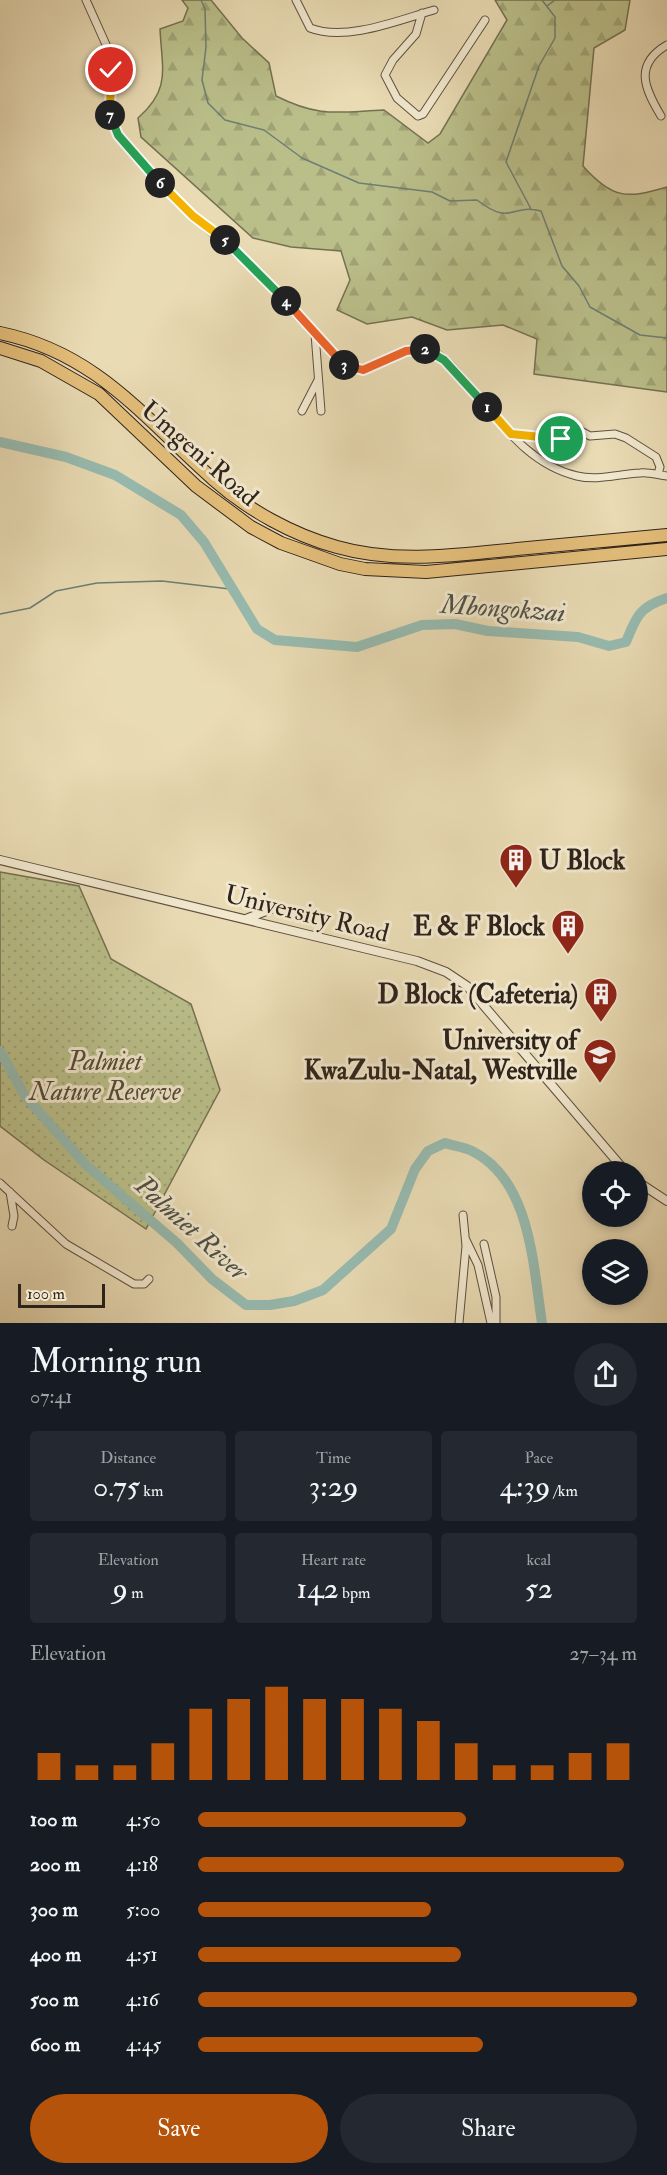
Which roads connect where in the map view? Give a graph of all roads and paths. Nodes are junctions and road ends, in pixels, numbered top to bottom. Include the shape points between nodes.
1 (86, 0) edge
2 (296, 0) edge
3 (434, 10) dead end
4 (422, 13) junction
5 (485, 20) dead end
6 (667, 45) edge
7 (661, 116) dead end
8 (0, 333) edge
9 (315, 334) junction
10 (0, 348) edge
11 (318, 380) junction
12 (302, 411) dead end
13 (321, 411) dead end
14 (511, 434) junction
15 (658, 474) junction
16 (667, 476) edge
17 (667, 535) edge
18 (667, 549) edge
19 (0, 860) edge
20 (271, 909) dead end
21 (246, 919) junction
22 (617, 1161) edge
23 (0, 1183) edge
24 (648, 1189) edge
25 (10, 1192) junction
26 (667, 1201) edge
27 (463, 1215) dead end
28 (12, 1226) dead end
29 (466, 1240) junction
30 (484, 1244) dead end
31 (149, 1279) dead end
32 (459, 1323) edge
33 (493, 1323) edge

1 - 9 street via 108,49 110,116 118,135 177,202 252,266
2 - 4 street via 310,28 318,31 359,30
3 - 4 street
4 - 5 street via 416,34 385,75 397,98 418,116
6 - 7 street via 649,62 645,80
8 - 17 highway, Umgeni Road via 39,344 96,374 118,389 241,501 296,532 336,547 429,557
9 - 11 street
9 - 14 street via 337,359 355,370 412,349 435,353 457,372
10 - 18 highway, Umgeni Road via 41,361 99,394 196,486 251,527 281,543 340,564 426,572
11 - 12 street
11 - 13 street
14 - 15 street via 533,456 570,474 603,478
14 - 15 street via 563,439 580,430 590,436 619,435 656,457
15 - 16 street
19 - 21 street, University Road
20 - 21 street
21 - 22 street, University Road via 417,961 446,972 467,986
23 - 25 street
24 - 26 street
25 - 28 street via 15,1216
25 - 31 street via 79,1254 134,1284 144,1284
27 - 29 street
29 - 32 street
29 - 33 street via 478,1265
30 - 33 street via 496,1297

